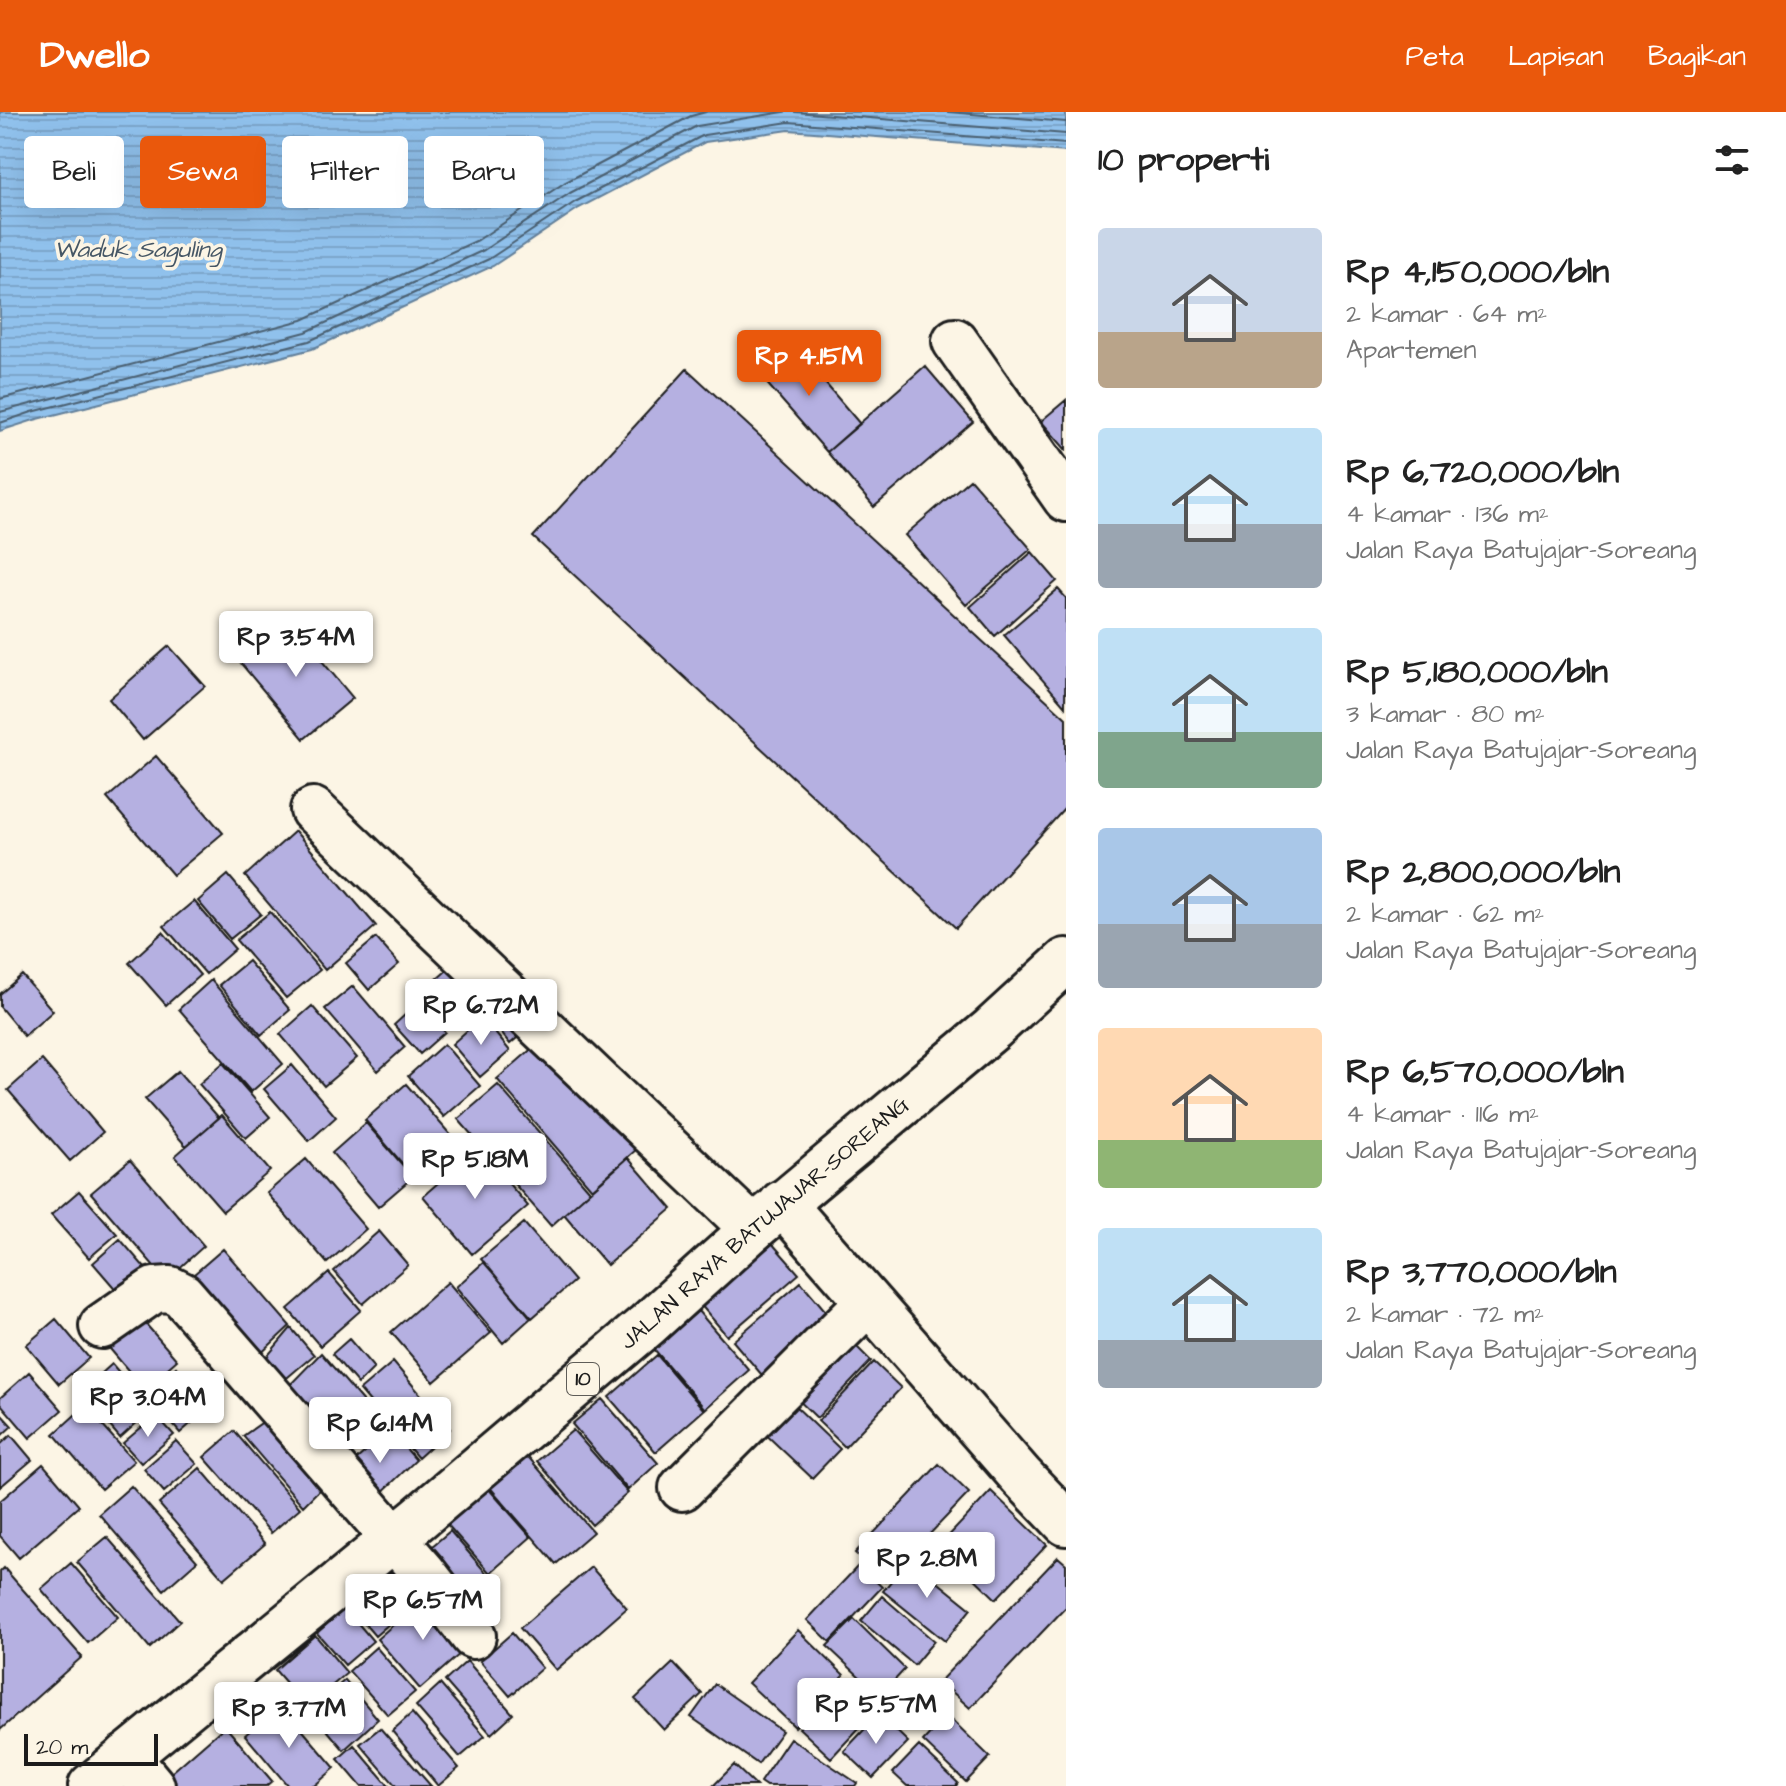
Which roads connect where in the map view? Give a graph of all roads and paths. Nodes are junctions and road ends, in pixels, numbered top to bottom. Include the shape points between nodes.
1 (955, 341) dead end
2 (1066, 499) edge
3 (313, 810) dead end
4 (1066, 961) edge
5 (768, 1216) junction
6 (868, 1302) junction
7 (102, 1326) dead end
8 (682, 1488) dead end
9 (1066, 1523) edge
10 (392, 1538) junction
11 (473, 1636) dead end
12 (140, 1771) edge
13 (91, 1786) edge

1 - 2 main road
3 - 5 main road
4 - 5 main road, JALAN RAYA BATUJAJAR-SOREANG / 10
5 - 6 main road
5 - 10 main road, JALAN RAYA BATUJAJAR-SOREANG / 10 via 647,1325
6 - 8 main road
6 - 9 main road
7 - 10 main road via 154,1290 182,1295
10 - 11 main road
10 - 12 main road, JALAN RAYA BATUJAJAR-SOREANG / 10
12 - 13 main road, JALAN RAYA BATUJAJAR-SOREANG / 10

